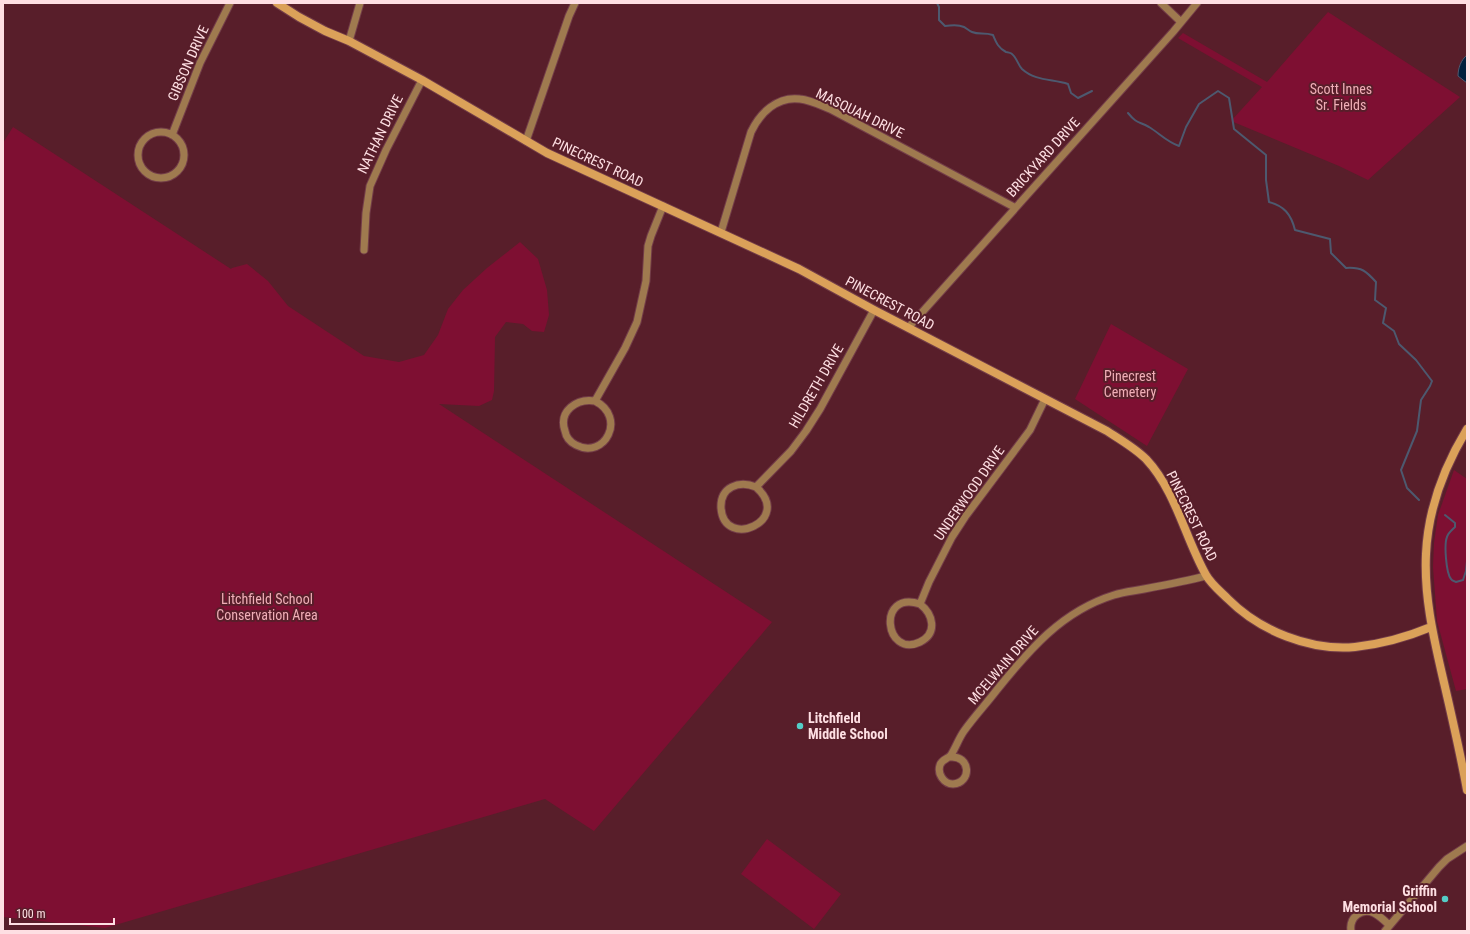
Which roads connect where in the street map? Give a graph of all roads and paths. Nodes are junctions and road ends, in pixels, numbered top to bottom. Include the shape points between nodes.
1 (230, 3) edge
2 (277, 3) edge
3 (360, 3) edge
4 (575, 3) edge
5 (1161, 3) edge
6 (1197, 3) edge
7 (1181, 22) junction
8 (349, 42) junction
9 (422, 80) junction
10 (172, 135) junction
11 (526, 140) junction
12 (663, 206) junction
13 (1014, 207) junction
14 (721, 232) junction
15 (364, 250) dead end
16 (874, 310) junction
17 (908, 328) junction
18 (1045, 399) junction
19 (595, 401) junction
20 (1467, 429) edge
21 (756, 487) junction
22 (1206, 576) junction
23 (920, 604) junction
24 (1432, 627) junction
25 (950, 757) dead end
26 (1467, 790) edge
27 (1467, 846) edge
28 (1387, 928) edge
29 (1351, 931) edge

1 - 10 street, GIBSON DRIVE via 200,63
2 - 8 street, PINECREST ROAD
3 - 8 street
4 - 11 street via 568,16
5 - 7 street
6 - 7 street, BRICKYARD DRIVE
7 - 13 street, BRICKYARD DRIVE
8 - 9 street, PINECREST ROAD
9 - 11 street, PINECREST ROAD
9 - 15 street, NATHAN DRIVE via 370,186
10 - 10 street via 181,144 182,164 168,177 149,175 138,162 139,146 151,134 161,132
11 - 12 street, PINECREST ROAD via 547,153
12 - 14 street, PINECREST ROAD
12 - 19 street via 648,246 646,281 637,322
13 - 14 street, MASQUAH DRIVE via 830,109 800,99 790,99 771,106 754,124
13 - 17 street, BRICKYARD DRIVE
14 - 16 street, PINECREST ROAD via 799,269
16 - 17 street, PINECREST ROAD
16 - 21 street, HILDRETH DRIVE via 806,431 791,451
17 - 18 street, PINECREST ROAD
18 - 22 street, PINECREST ROAD via 1132,446 1146,460 1170,496
18 - 23 street, UNDERWOOD DRIVE via 1030,430 952,537 928,582
19 - 19 street via 609,414 610,433 597,446 584,448 573,443 565,433 565,416 577,402
20 - 24 street via 1447,467 1430,522 1425,570
21 - 21 street via 762,491 767,505 763,519 751,528 737,528 730,524 722,512 723,496 741,483
22 - 24 street, PINECREST ROAD via 1236,607 1252,619 1284,636 1308,642 1337,647 1378,644
22 - 25 street, MCELWAIN DRIVE via 1115,595 1060,623 1020,661 964,732
23 - 23 street via 930,614 931,629 928,635 916,644 902,643 892,633 891,614 901,604
24 - 26 street
27 - 28 street via 1439,867
28 - 29 street via 1373,912 1363,912 1354,918

